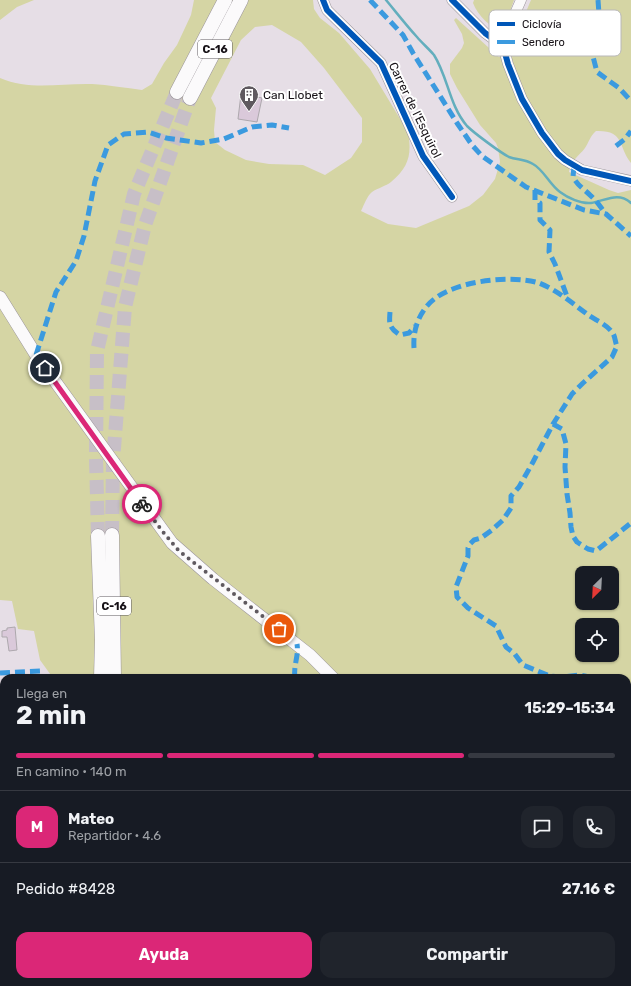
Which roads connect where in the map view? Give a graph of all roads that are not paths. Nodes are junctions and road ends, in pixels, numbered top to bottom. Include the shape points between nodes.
1 (225, 0) edge
2 (241, 0) edge
3 (323, 0) edge
4 (452, 0) edge
5 (521, 0) edge
6 (517, 10) edge
7 (489, 35) edge
8 (506, 56) edge
9 (631, 181) edge
10 (452, 197) dead end
11 (0, 297) edge
12 (112, 535) tunnel mouth
13 (98, 536) tunnel mouth
14 (101, 674) edge
15 (114, 674) edge
16 (329, 674) edge
17 (0, 706) edge
18 (0, 716) edge

1 - 2 highway, C-16 via 184,95
3 - 10 street, Carrer de l'Esquirol via 327,10 381,63 422,156
4 - 7 street
5 - 6 street
8 - 9 street via 522,99 558,154 582,170
11 - 16 main road via 36,355 172,544 310,655
12 - 15 highway, C-16
13 - 14 highway, C-16
17 - 18 street

